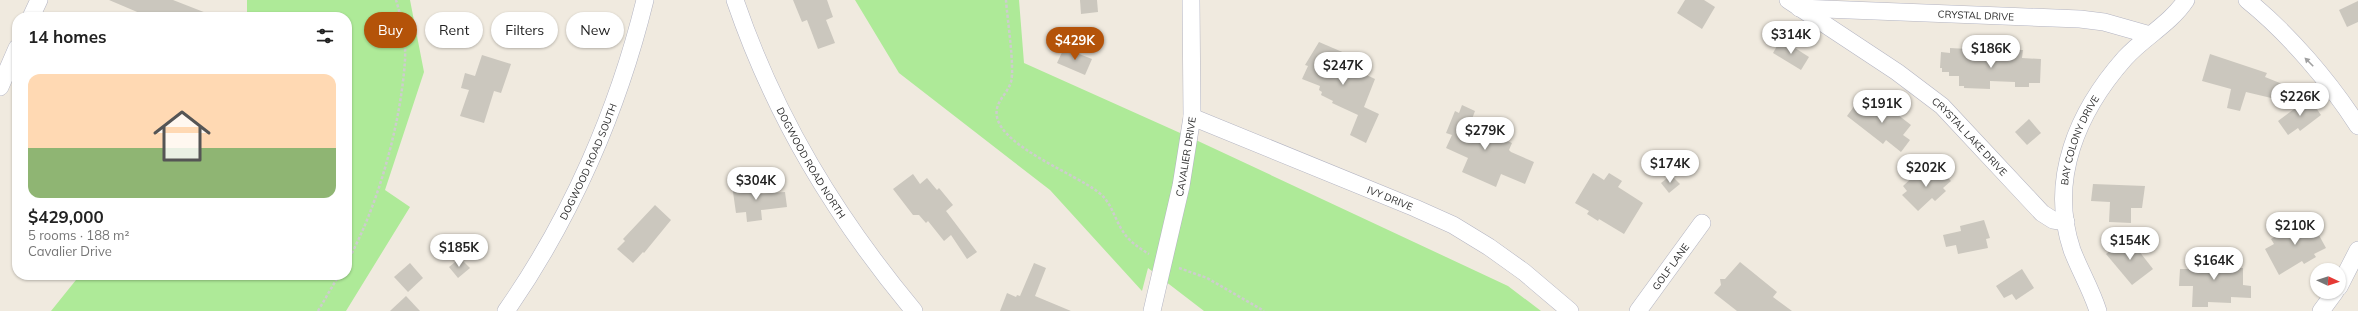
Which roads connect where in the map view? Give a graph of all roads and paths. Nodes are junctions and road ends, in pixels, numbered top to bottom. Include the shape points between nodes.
1 (39, 0) edge
2 (396, 0) edge
3 (644, 0) edge
4 (735, 0) edge
5 (1006, 0) edge
6 (1191, 0) edge
7 (2186, 0) edge
8 (2246, 0) edge
9 (1794, 4) edge
10 (33, 12) edge
11 (2150, 35) junction
12 (12, 59) edge
13 (0, 87) edge
14 (1192, 117) junction
15 (2358, 126) edge
16 (2066, 222) junction
17 (1702, 223) dead end
18 (2358, 250) edge
19 (352, 253) edge
20 (1165, 262) junction
21 (2346, 273) edge
22 (336, 280) edge
23 (2330, 299) edge
24 (318, 311) edge
25 (506, 311) edge
26 (914, 311) edge
27 (1152, 311) edge
28 (1264, 311) edge
29 (1570, 311) edge
30 (1638, 311) edge
31 (2098, 311) edge
32 (2321, 311) edge

1 - 10 street
2 - 19 path via 403,25 405,60 397,119 378,187
3 - 25 street, DOGWOOD ROAD SOUTH via 624,69 576,193 549,245
4 - 26 street, DOGWOOD ROAD NORTH via 768,86 817,179 849,227
5 - 20 path via 1011,82 996,111 1002,128 1010,137 1064,173 1098,191 1107,200 1123,232 1134,245
6 - 14 street, CAVALIER DRIVE
7 - 11 street, BAY COLONY DRIVE via 2172,18
15 -> 8 street via 2342,100 2320,73
9 - 11 street, CRYSTAL DRIVE via 2080,19 2104,22
9 - 16 street, CRYSTAL LAKE DRIVE via 1939,103 2042,213 2053,220
11 - 16 street, BAY COLONY DRIVE via 2111,74 2082,120 2070,151 2066,171
12 - 13 street
14 - 20 street, CAVALIER DRIVE
14 - 29 street, IVY DRIVE via 1453,225 1524,272
16 - 31 street, BAY COLONY DRIVE via 2072,250
17 - 30 street, GOLF LANE
18 - 21 street
20 - 27 street, CAVALIER DRIVE
20 - 28 path via 1207,278
22 - 24 path
23 - 32 street

